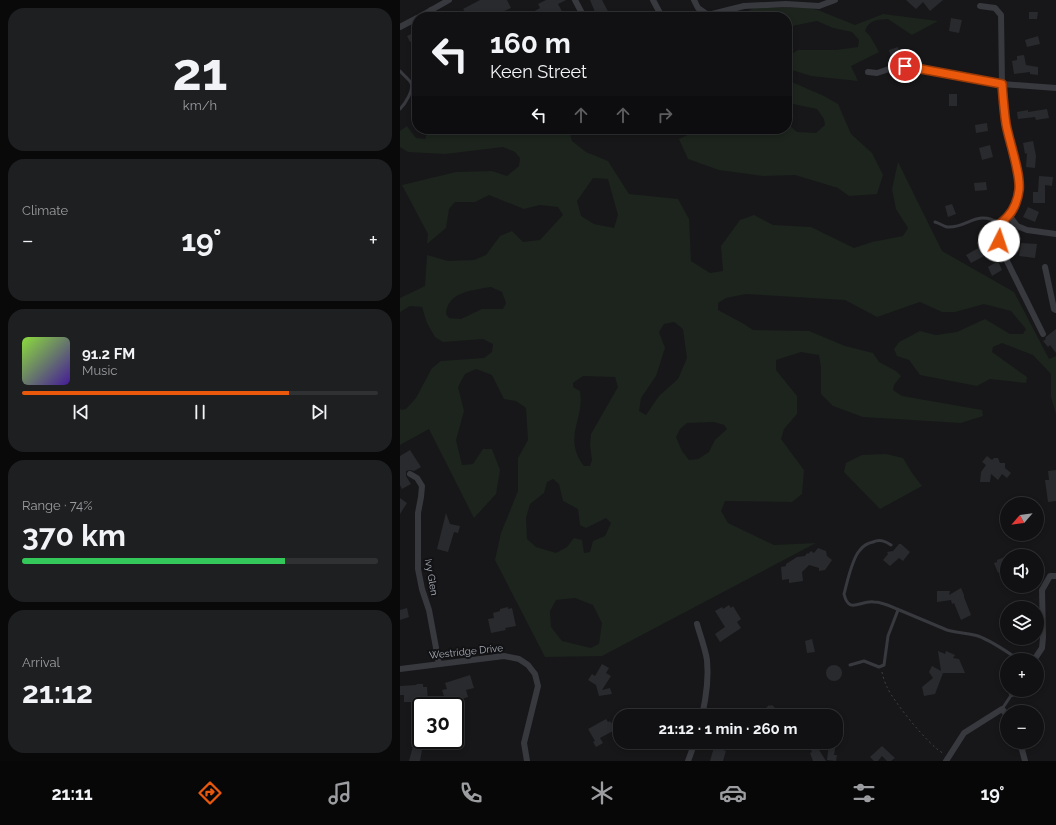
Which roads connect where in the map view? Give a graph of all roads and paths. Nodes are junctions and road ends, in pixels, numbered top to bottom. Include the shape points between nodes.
1 (449, 0) edge
2 (575, 0) edge
3 (653, 0) edge
4 (694, 0) edge
5 (835, 0) edge
6 (980, 6) dead end
7 (431, 10) joint
8 (427, 12) edge
9 (581, 12) edge
10 (659, 12) edge
11 (704, 12) edge
12 (720, 12) edge
13 (412, 21) edge
14 (400, 28) edge
15 (400, 71) edge
16 (868, 72) dead end
17 (1002, 84) junction
18 (1056, 88) edge
19 (400, 109) edge
20 (1009, 215) junction
21 (935, 222) dead end
22 (999, 223) junction
23 (1056, 234) edge
24 (1045, 267) dead end
25 (1056, 310) edge
26 (1043, 334) dead end
27 (410, 474) dead end
28 (891, 545) dead end
29 (1056, 576) edge
30 (898, 610) junction
31 (697, 624) dead end
32 (1008, 653) edge
33 (1039, 653) edge
34 (439, 664) junction
35 (850, 665) dead end
36 (881, 667) junction
37 (400, 669) edge
38 (703, 709) edge
39 (1000, 710) edge
40 (692, 749) edge
41 (1022, 749) edge
42 (948, 758) edge
43 (527, 761) edge
44 (688, 761) edge
45 (1025, 761) edge

1 - 7 street
2 - 9 street
3 - 10 street
4 - 11 street
5 - 12 street via 819,6 744,6
6 - 17 street via 995,8 1001,15
7 - 8 street
13 - 14 street
15 - 19 lane via 411,83 412,88
16 - 17 street via 877,73 905,66
17 - 18 street
17 - 20 street via 1006,123 1019,190
20 - 22 street
20 - 23 street via 1017,226
21 - 22 lane via 947,227 960,226 972,219 982,218 993,219
22 - 26 street via 996,233 1001,249
24 - 25 street
27 - 34 street, Ivy Glen via 417,478 422,486 418,513 418,569
28 - 30 lane via 879,540 860,548 844,594 849,605 874,602
29 - 33 street via 1050,576 1042,590 1043,636
30 - 32 lane via 956,633 977,636
30 - 36 lane via 888,636 884,665
31 - 38 street via 707,669
34 - 37 street, Westridge Drive
34 - 43 street, Westridge Drive via 504,656 519,659 528,665 535,674 538,686 524,743
35 - 36 lane via 864,661
36 - 42 path via 887,688 914,724
39 - 42 street via 964,733
40 - 44 street
41 - 45 street

